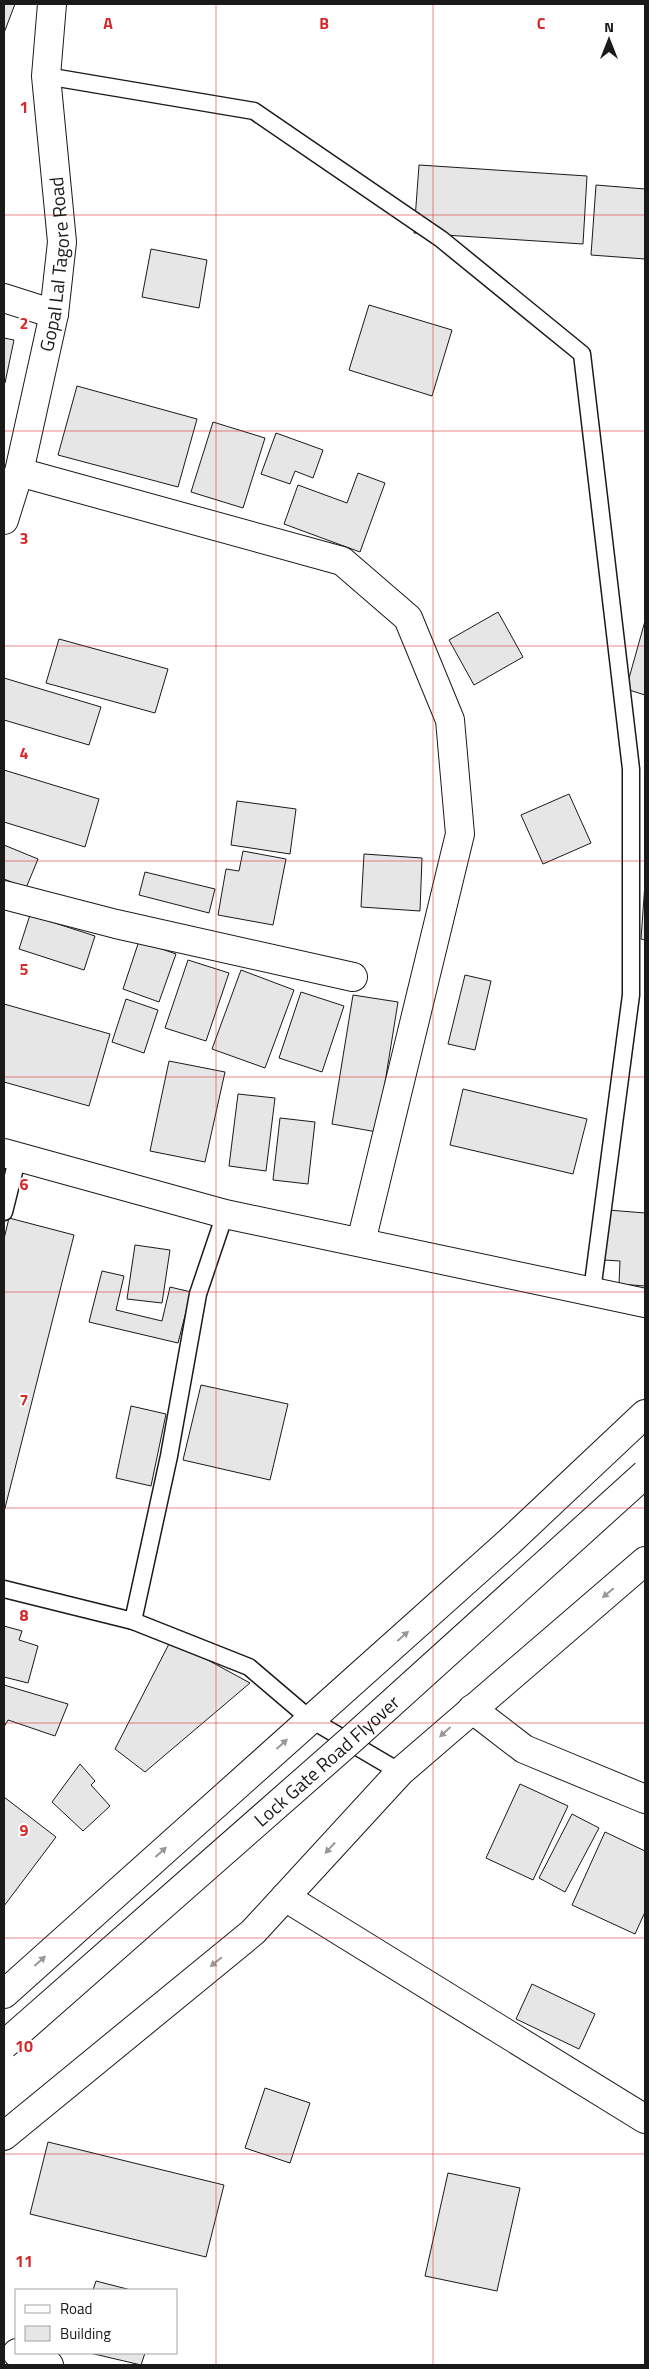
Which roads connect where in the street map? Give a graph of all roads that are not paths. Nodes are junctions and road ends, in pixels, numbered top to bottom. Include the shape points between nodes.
1 (52, 4) edge
2 (46, 76) junction
3 (4, 298) edge
4 (54, 314) junction
5 (19, 472) junction
6 (4, 520) edge
7 (4, 895) edge
8 (353, 977) dead end
9 (11, 1155) edge
10 (4, 1212) edge
11 (225, 1214) junction
12 (361, 1242) junction
13 (592, 1290) junction
14 (645, 1303) edge
15 (645, 1414) edge
16 (645, 1474) edge
17 (645, 1561) edge
18 (4, 1589) edge
19 (132, 1621) junction
20 (472, 1709) junction
21 (310, 1718) junction
22 (400, 1772) junction
23 (645, 1798) edge
24 (285, 1897) junction
25 (4, 1994) edge
26 (4, 2044) edge
27 (645, 2119) edge
28 (4, 2136) edge
29 (19, 2354) edge
30 (49, 2365) edge

1 - 2 street, Gopal Lal Tagore Road
2 - 4 street, Gopal Lal Tagore Road via 62,242
2 - 13 lane via 254,111 441,239 582,354 631,770 631,995
3 - 4 street
4 - 5 street, Gopal Lal Tagore Road
5 - 6 street, Gopal Lal Tagore Road
5 - 12 street via 342,561 408,618 450,720 460,834
7 - 8 street via 116,924
9 - 10 lane
9 - 11 street
11 - 12 street
11 - 19 lane via 198,1294 168,1456
12 - 13 street
13 - 14 street
21 -> 15 street via 509,1542
16 - 26 street, Lock Gate Road Flyover, bridge via 338,1751
17 -> 20 street
18 - 19 lane
19 - 21 lane via 249,1667
20 -> 22 street
20 - 23 street via 524,1749
21 - 22 lane
25 -> 21 street
22 -> 24 street
24 - 27 street
24 -> 28 street via 253,1932
29 - 30 street

